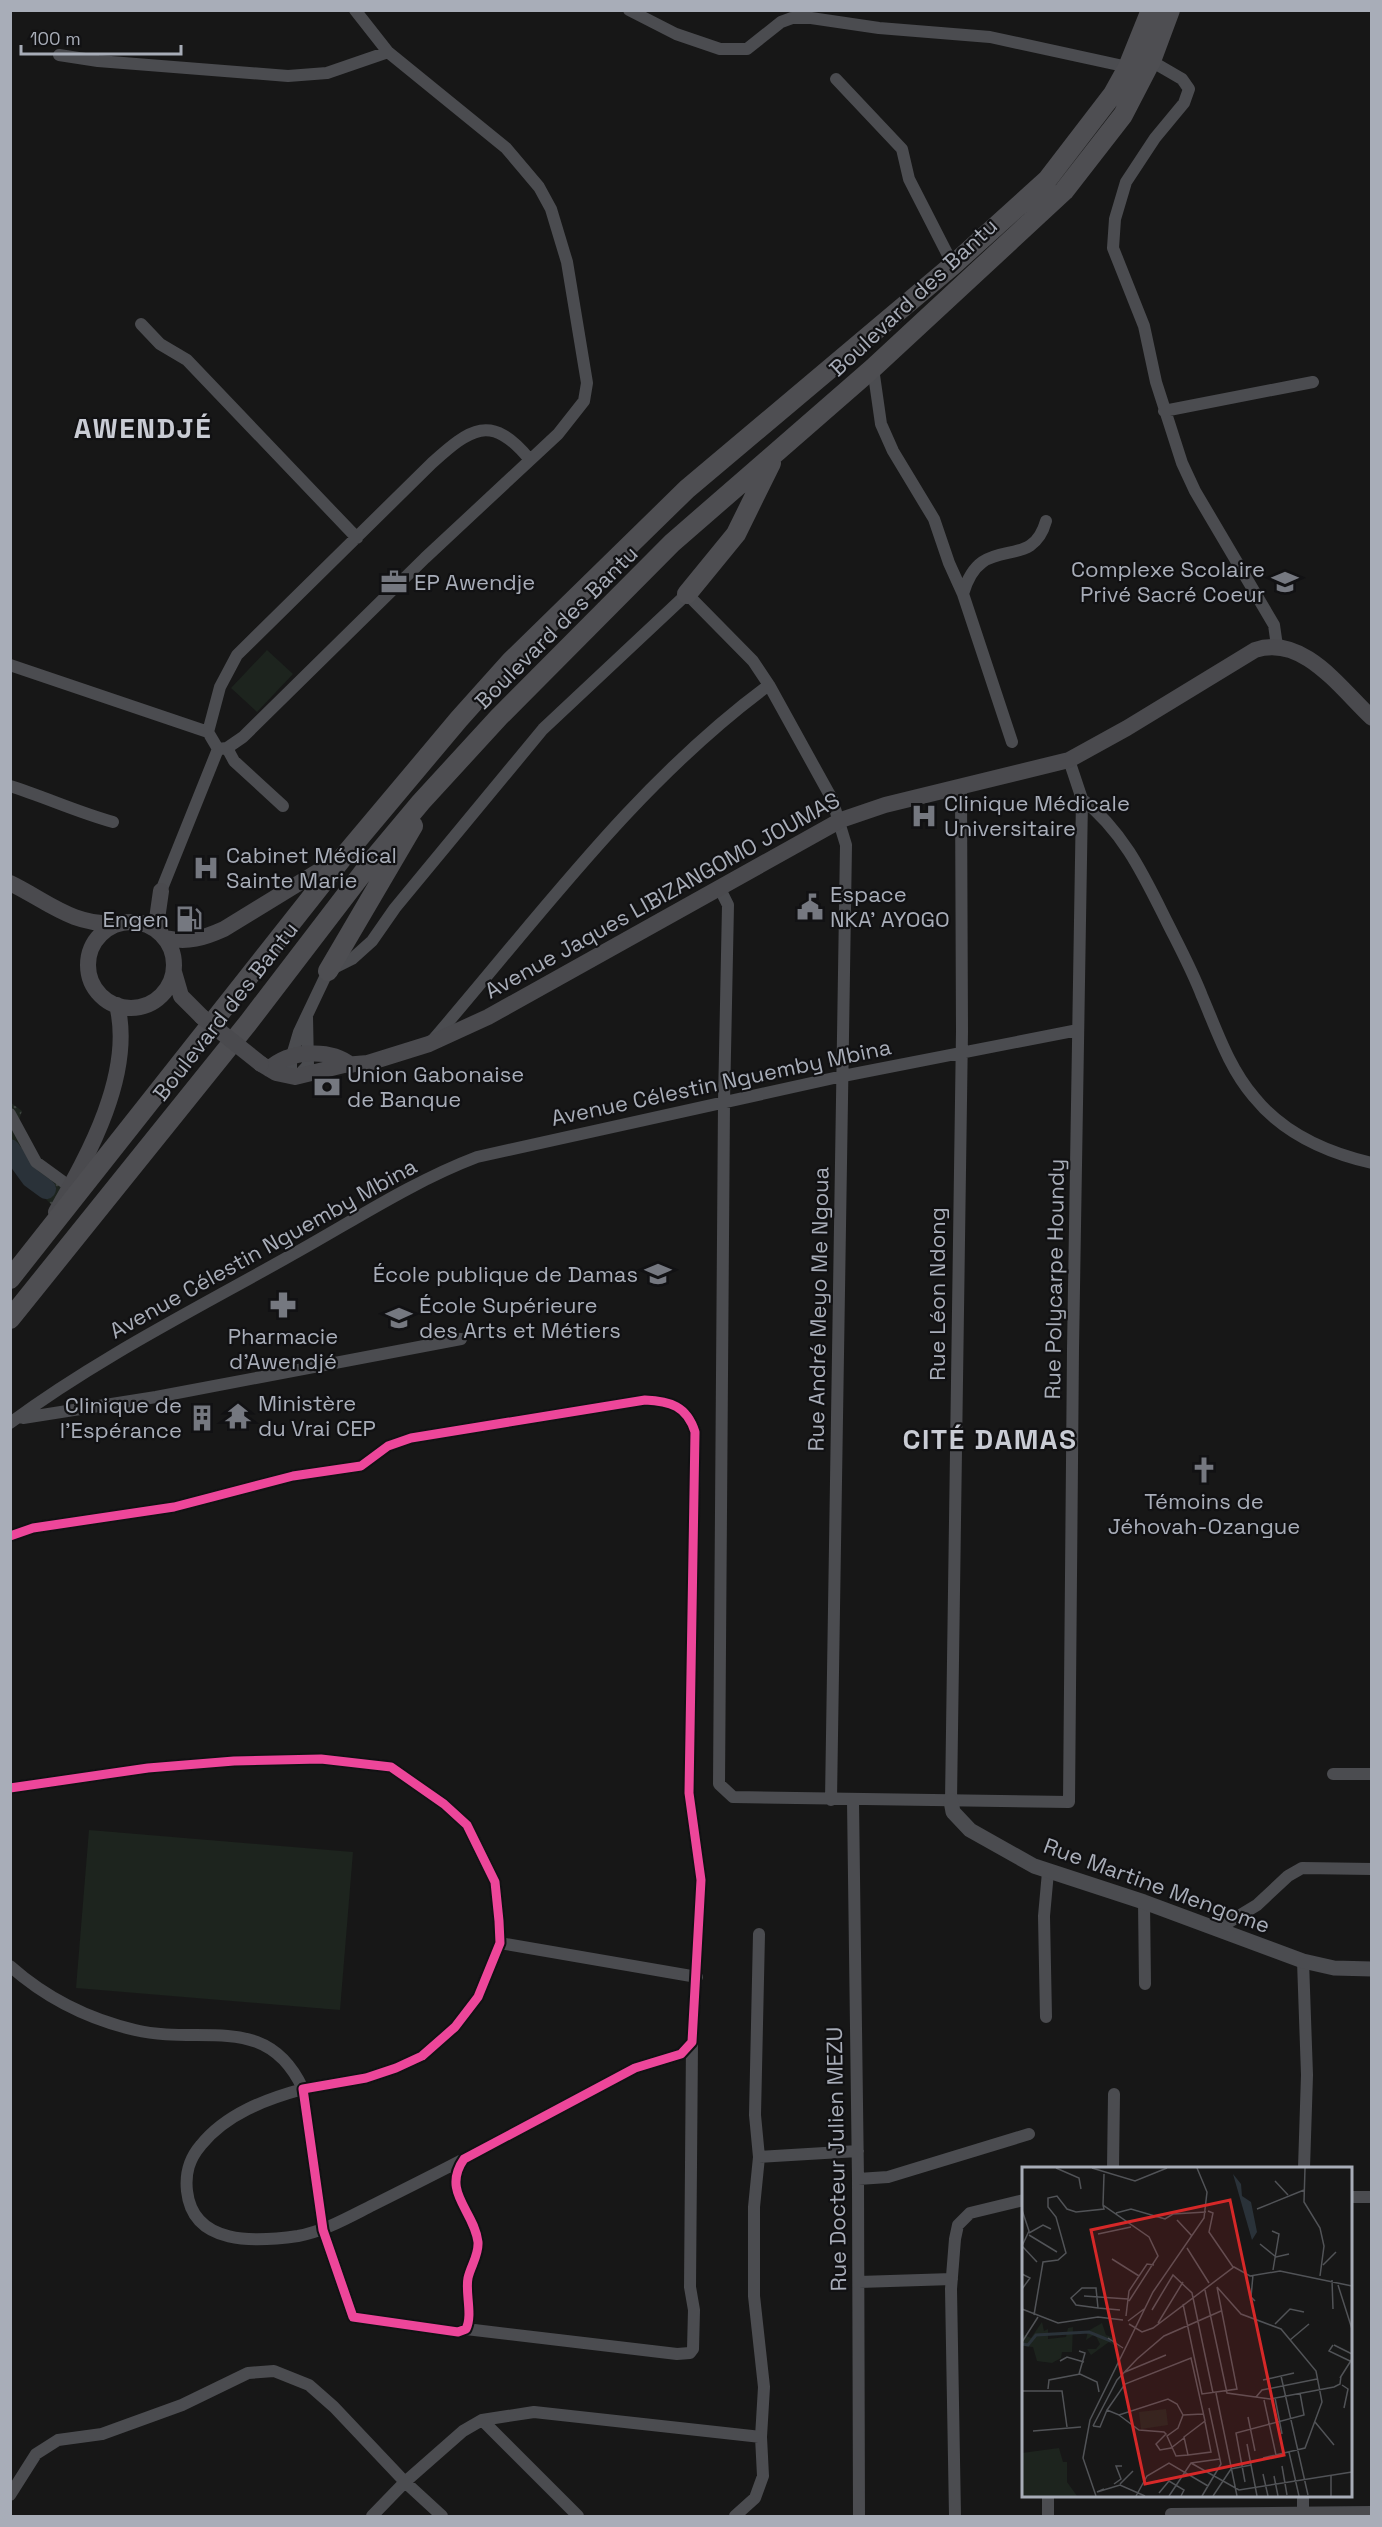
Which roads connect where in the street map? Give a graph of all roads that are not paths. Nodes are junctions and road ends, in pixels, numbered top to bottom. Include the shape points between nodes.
1 (355, 10) edge
2 (629, 10) edge
3 (1151, 10) edge
4 (1170, 10) edge
5 (387, 52) junction
6 (59, 55) dead end
7 (1150, 61) junction
8 (1128, 67) junction
9 (836, 79) dead end
10 (953, 265) junction
11 (141, 324) dead end
12 (873, 368) junction
13 (1313, 382) dead end
14 (1164, 411) junction
15 (774, 457) junction
16 (530, 460) junction
17 (1046, 520) dead end
18 (357, 538) junction
19 (687, 594) junction
20 (963, 594) junction
21 (1277, 646) junction
22 (10, 665) edge
23 (769, 685) junction
24 (1371, 718) edge
25 (208, 732) junction
26 (1012, 742) dead end
27 (222, 748) junction
28 (1069, 760) junction
29 (10, 786) edge
30 (961, 787) junction
31 (1082, 799) junction
32 (421, 801) junction
33 (283, 806) dead end
34 (841, 820) junction
35 (112, 822) dead end
36 (344, 856) junction
37 (10, 883) edge
38 (719, 887) junction
39 (160, 891) junction
40 (67, 915) junction
41 (125, 922) junction
42 (353, 931) junction
43 (163, 936) junction
44 (372, 941) junction
45 (88, 958) junction
46 (328, 971) junction
47 (174, 972) junction
48 (117, 1005) junction
49 (148, 1005) junction
50 (195, 1012) junction
51 (1078, 1030) junction
52 (429, 1044) junction
53 (300, 1054) junction
54 (961, 1054) junction
55 (265, 1066) junction
56 (352, 1066) junction
57 (843, 1076) junction
58 (293, 1077) junction
59 (724, 1102) junction
60 (10, 1114) edge
61 (1371, 1163) edge
62 (69, 1186) junction
63 (42, 1237) junction
64 (10, 1279) edge
65 (10, 1319) edge
66 (461, 1339) dead end
67 (59, 1388) junction
68 (73, 1411) junction
69 (12, 1421) edge
70 (10, 1536) edge
71 (1333, 1774) dead end
72 (1371, 1774) edge
73 (10, 1788) edge
74 (831, 1800) junction
75 (853, 1801) junction
76 (951, 1801) junction
77 (1371, 1869) edge
78 (1048, 1872) junction
79 (1144, 1902) junction
80 (1224, 1931) junction
81 (759, 1934) dead end
82 (500, 1943) junction
83 (1303, 1961) junction
84 (10, 1966) edge
85 (1371, 1969) edge
86 (697, 1977) junction
87 (1145, 1984) dead end
88 (1046, 2017) dead end
89 (692, 2042) junction
90 (303, 2089) junction
91 (1114, 2094) dead end
92 (1029, 2134) dead end
93 (858, 2151) junction
94 (759, 2157) junction
95 (464, 2159) junction
96 (1113, 2167) edge
97 (1304, 2167) edge
98 (858, 2179) junction
99 (1352, 2197) edge
100 (1371, 2197) edge
101 (1022, 2200) edge
102 (323, 2230) junction
103 (952, 2279) junction
104 (859, 2282) junction
105 (466, 2329) junction
106 (482, 2420) junction
107 (761, 2438) junction
108 (405, 2482) junction
109 (10, 2495) edge
110 (1048, 2497) edge
111 (1303, 2497) edge
112 (1371, 2512) edge
113 (1303, 2513) junction
114 (1171, 2514) dead end
115 (372, 2517) edge
116 (442, 2517) edge
117 (578, 2517) edge
118 (735, 2517) edge
119 (859, 2517) edge
120 (955, 2517) edge
121 (1048, 2517) edge

1 - 5 street
2 - 8 street via 676,34 720,49 747,49 781,22 811,18 990,37
3 - 8 highway, Boulevard des Bantu
4 - 7 highway, Boulevard des Bantu
5 - 6 street via 327,73 288,76 98,62
5 - 16 street via 506,148 530,174 551,209 567,262 587,383 584,401 575,415
7 - 12 highway, Boulevard des Bantu via 1123,115 1064,190
7 - 14 street via 1182,79 1189,89 1184,103 1126,182 1115,219 1113,243 1144,326
8 - 10 highway, Boulevard des Bantu via 1096,119 1047,180
9 - 10 street via 902,149 909,179
10 - 36 highway, Boulevard des Bantu via 687,489 588,584 459,719
11 - 18 street via 160,344 187,360
12 - 15 highway, Boulevard des Bantu
12 - 20 street via 881,424 934,519
13 - 14 street
14 - 21 street via 1195,491 1275,625
15 - 19 highway via 736,534
15 - 32 highway, Boulevard des Bantu via 672,543
16 - 18 street via 501,434 478,430 464,435
16 - 27 street via 243,737
17 - 20 street via 1043,532 1031,546 978,562
18 - 25 street via 237,655 220,687
19 - 23 street, Rue André Meyo Me Ngoua via 753,661
19 - 44 street via 543,729
20 - 26 street
21 - 24 main road via 1300,652
21 - 28 main road, Avenue Jaques LIBIZANGOMO JOUMAS via 1255,650
22 - 25 street
23 - 34 street, Rue André Meyo Me Ngoua
23 - 52 street via 638,800
25 - 27 street
27 - 33 street
27 - 39 street
28 - 30 main road, Avenue Jaques LIBIZANGOMO JOUMAS
28 - 31 street, Rue Polycarpe Houndy
29 - 35 street
30 - 34 main road, Avenue Jaques LIBIZANGOMO JOUMAS
30 - 54 street, Rue Léon Ndong
31 - 51 street, Rue Polycarpe Houndy
31 - 61 street via 1110,824 1141,868 1189,964 1223,1046 1251,1093 1308,1140 1338,1155
32 - 42 highway via 420,815
32 - 65 highway, Boulevard des Bantu
34 - 38 main road, Avenue Jaques LIBIZANGOMO JOUMAS
34 - 57 street, Rue André Meyo Me Ngoua via 846,845
36 - 43 main road via 204,939
36 - 63 highway, Boulevard des Bantu
37 - 40 main road
38 - 52 main road, Avenue Jaques LIBIZANGOMO JOUMAS via 488,1017
38 - 59 street via 728,905
39 - 41 main road via 150,908
39 - 43 main road via 157,919
40 - 41 main road via 87,923
40 - 45 main road via 80,933
41 - 43 main road via 143,923
41 - 45 main road via 98,936
42 - 44 street
42 - 46 highway
43 - 47 main road via 173,951
44 - 46 street via 352,960
45 - 48 main road via 91,982 106,1000
46 - 53 street via 307,1017
47 - 49 main road via 165,992
47 - 50 main road via 178,991
48 - 49 main road
48 - 62 main road via 122,1041 115,1082
49 - 50 main road via 174,1002
50 - 55 main road, bridge
51 - 54 street, Avenue Célestin Nguemby Mbina
51 - 76 street, Rue Polycarpe Houndy via 1069,1802
52 - 56 main road, Avenue Jaques LIBIZANGOMO JOUMAS
53 - 55 main road
53 - 56 main road via 343,1058
53 - 58 street
53 - 58 street via 307,1067
54 - 57 street, Avenue Célestin Nguemby Mbina
54 - 76 street, Rue Léon Ndong
55 - 58 main road
56 - 58 main road, Avenue Jaques LIBIZANGOMO JOUMAS
57 - 59 street, Avenue Célestin Nguemby Mbina
57 - 74 street, Rue André Meyo Me Ngoua
59 - 67 street, Avenue Célestin Nguemby Mbina via 501,1151 463,1163 175,1318
59 - 74 street via 719,1784 733,1797
60 - 62 street via 36,1162
62 - 63 main road
63 - 64 highway, Boulevard des Bantu
66 - 68 street
67 - 68 street via 61,1400
67 - 69 street, Avenue Célestin Nguemby Mbina
68 - 69 street
70 - 86 street via 33,1528 174,1507 293,1476 361,1466 388,1446 411,1438 645,1400 664,1401 681,1408 691,1418 694,1432 689,1793 701,1880
71 - 72 street
73 - 82 street via 148,1768 234,1761 321,1759 391,1767 467,1825 495,1882
74 - 75 street
75 - 76 street
75 - 93 street, Rue Docteur Julien MEZU
76 - 78 street, Rue Martine Mengome via 958,1820 979,1837
77 - 80 street via 1302,1868 1257,1905 1228,1922
78 - 79 street, Rue Martine Mengome
78 - 88 street via 1044,1916
79 - 80 street, Rue Martine Mengome
79 - 87 street
80 - 83 street, Rue Martine Mengome
81 - 94 street via 755,2115
82 - 86 street
82 - 90 street via 478,1997 455,2027 422,2056 366,2078
83 - 85 street, Rue Martine Mengome via 1334,1968
83 - 97 street via 1307,2075
84 - 90 street via 81,2014 136,2031 250,2038 267,2044 287,2063
86 - 89 street
89 - 95 street via 681,2054 635,2068
89 - 105 street via 690,2287 694,2310 690,2353
90 - 102 street
90 - 102 street via 255,2105 212,2133 188,2166 188,2199 201,2223 218,2235 272,2238
91 - 96 street
92 - 98 street via 888,2177
93 - 94 street
93 - 98 street, Rue Docteur Julien MEZU
94 - 107 street via 754,2206 754,2296 764,2387
95 - 102 street
95 - 105 street via 455,2176 457,2190 478,2244 468,2277
98 - 104 street, Rue Docteur Julien MEZU
99 - 100 street
101 - 103 street via 987,2207 963,2219 955,2239
102 - 105 street via 353,2318 458,2332
103 - 104 street
103 - 120 street
104 - 119 street, Rue Docteur Julien MEZU
106 - 107 street via 534,2412
106 - 108 street via 463,2431
106 - 117 street
107 - 118 street via 761,2484 754,2498
108 - 109 street via 309,2385 274,2371 248,2373 182,2405 102,2433 58,2440 36,2454
108 - 115 street
108 - 116 street
110 - 121 street
111 - 113 street
112 - 113 street
113 - 114 street

